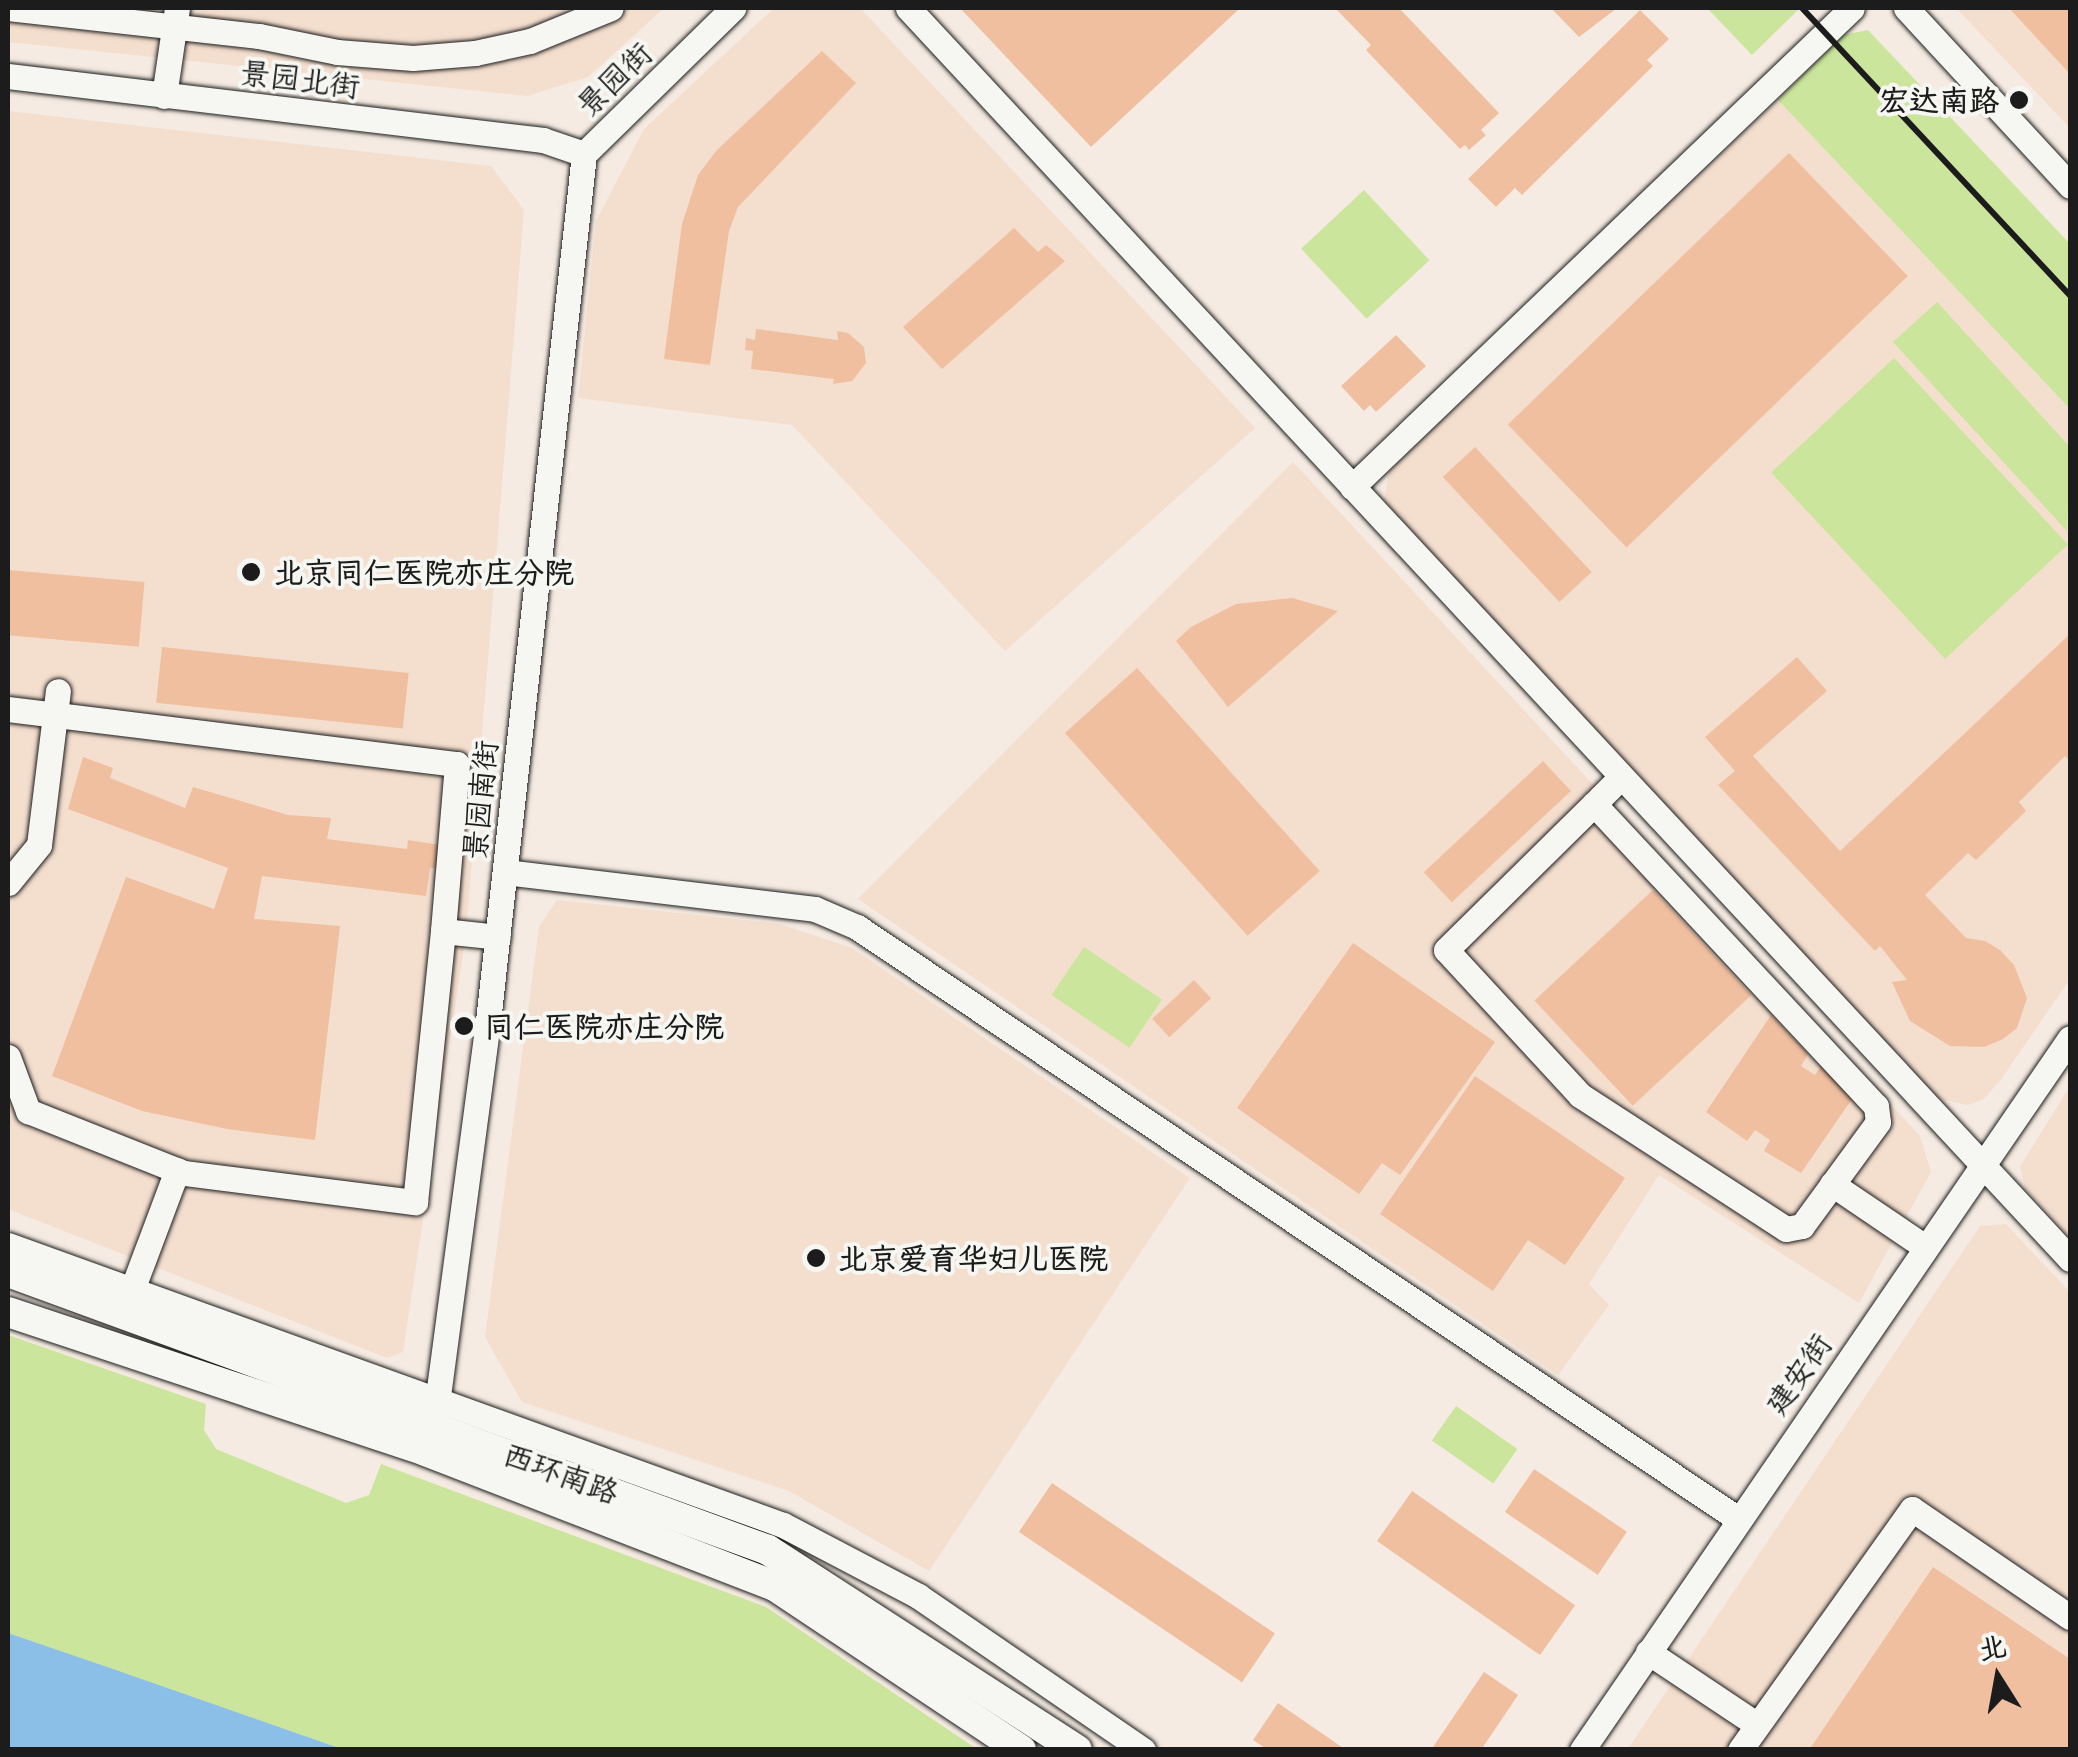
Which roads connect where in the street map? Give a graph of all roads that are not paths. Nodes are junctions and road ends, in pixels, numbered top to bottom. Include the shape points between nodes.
1 (8, 8) edge
2 (611, 8) edge
3 (733, 8) edge
4 (908, 8) edge
5 (1852, 8) edge
6 (1906, 8) edge
7 (175, 17) edge
8 (8, 76) edge
9 (164, 96) junction
10 (584, 154) junction
11 (2070, 186) edge
12 (1352, 486) junction
13 (56, 703) junction
14 (8, 709) edge
15 (1622, 777) junction
16 (1594, 804) junction
17 (504, 872) junction
18 (8, 883) edge
19 (443, 932) junction
20 (498, 937) junction
21 (2070, 1038) edge
22 (8, 1058) edge
23 (1982, 1164) junction
24 (177, 1170) junction
25 (1832, 1184) junction
26 (8, 1245) edge
27 (1925, 1247) junction
28 (2070, 1260) edge
29 (8, 1272) edge
30 (132, 1290) junction
31 (8, 1312) edge
32 (432, 1426) junction
33 (1738, 1519) junction
34 (2070, 1618) edge
35 (1648, 1652) junction
36 (1756, 1724) junction
37 (1022, 1750) edge
38 (1076, 1750) edge
39 (1143, 1750) edge
40 (1582, 1750) edge
41 (1740, 1750) edge

1 - 7 street
2 - 7 street via 530,41 413,58 337,52
3 - 10 street, 景园街
4 - 12 street
5 - 12 street
6 - 11 street
7 - 9 street
8 - 9 street, 景园北街
9 - 10 street, 景园北街 via 543,140
10 - 17 street, 景园南街
12 - 15 street
13 - 14 street
13 - 18 street via 39,845
13 - 19 street via 457,764
15 - 16 street
15 - 23 street
16 - 25 street via 1876,1106 1878,1122
16 - 25 street via 1446,950 1580,1094 1786,1230 1802,1226
17 - 20 street, 景园南街
17 - 33 street via 815,910 857,926
19 - 20 street
19 - 24 street via 415,1202
20 - 32 street, 景园南街
21 - 23 street, 建安街
22 - 24 street via 28,1111
23 - 27 street, 建安街
23 - 28 street
24 - 30 street
25 - 27 street
26 - 30 street
27 - 33 street, 建安街
29 - 32 main road, 西环南路
30 - 32 street
31 - 32 main road, 西环南路
32 - 37 main road, 西环南路 via 775,1586
32 - 38 main road, 西环南路 via 768,1550
32 - 39 street via 783,1526 918,1596
33 - 35 street, 建安街
34 - 36 street via 1912,1509
35 - 36 street
35 - 40 street, 建安街
36 - 41 street

